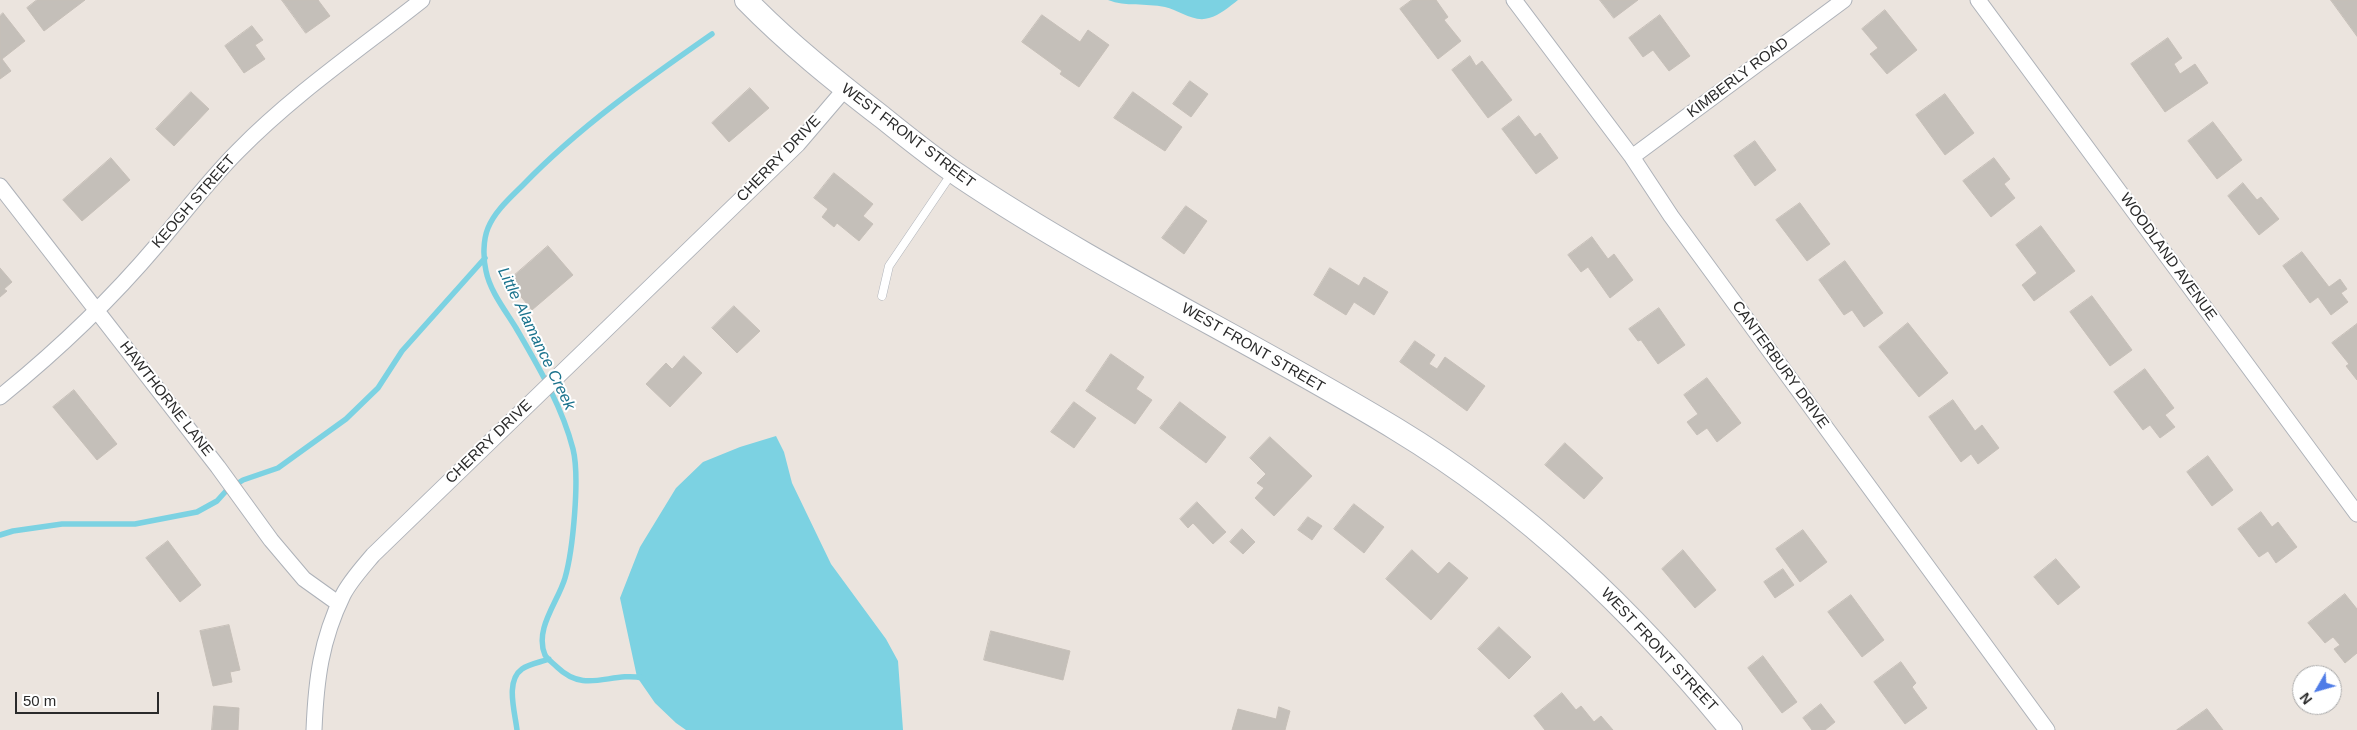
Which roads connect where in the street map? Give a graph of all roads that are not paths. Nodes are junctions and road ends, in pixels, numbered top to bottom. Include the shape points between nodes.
1 (422, 0) edge
2 (746, 0) edge
3 (1514, 0) edge
4 (1844, 0) edge
5 (1978, 0) edge
6 (845, 89) junction
7 (1632, 157) junction
8 (953, 172) junction
9 (0, 186) edge
10 (882, 296) dead end
11 (97, 312) junction
12 (0, 397) edge
13 (2357, 514) edge
14 (339, 604) junction
15 (314, 730) edge
16 (1731, 730) edge
17 (2047, 730) edge

1 - 11 street, KEOGH STREET via 277,113 203,187
2 - 6 street, WEST FRONT STREET
3 - 7 street, CANTERBURY DRIVE
4 - 7 street, KIMBERLY ROAD
5 - 13 street, WOODLAND AVENUE
6 - 8 street, WEST FRONT STREET
6 - 14 street, CHERRY DRIVE via 798,144 373,555
7 - 17 street, CANTERBURY DRIVE via 1671,216
8 - 10 lane via 889,266
8 - 16 street, WEST FRONT STREET via 1057,237 1397,430 1482,487 1562,552 1622,607
9 - 11 street, HAWTHORNE LANE
11 - 12 street, KEOGH STREET via 58,350
11 - 14 street, HAWTHORNE LANE via 271,540 304,579
14 - 15 street, CHERRY DRIVE via 323,644

